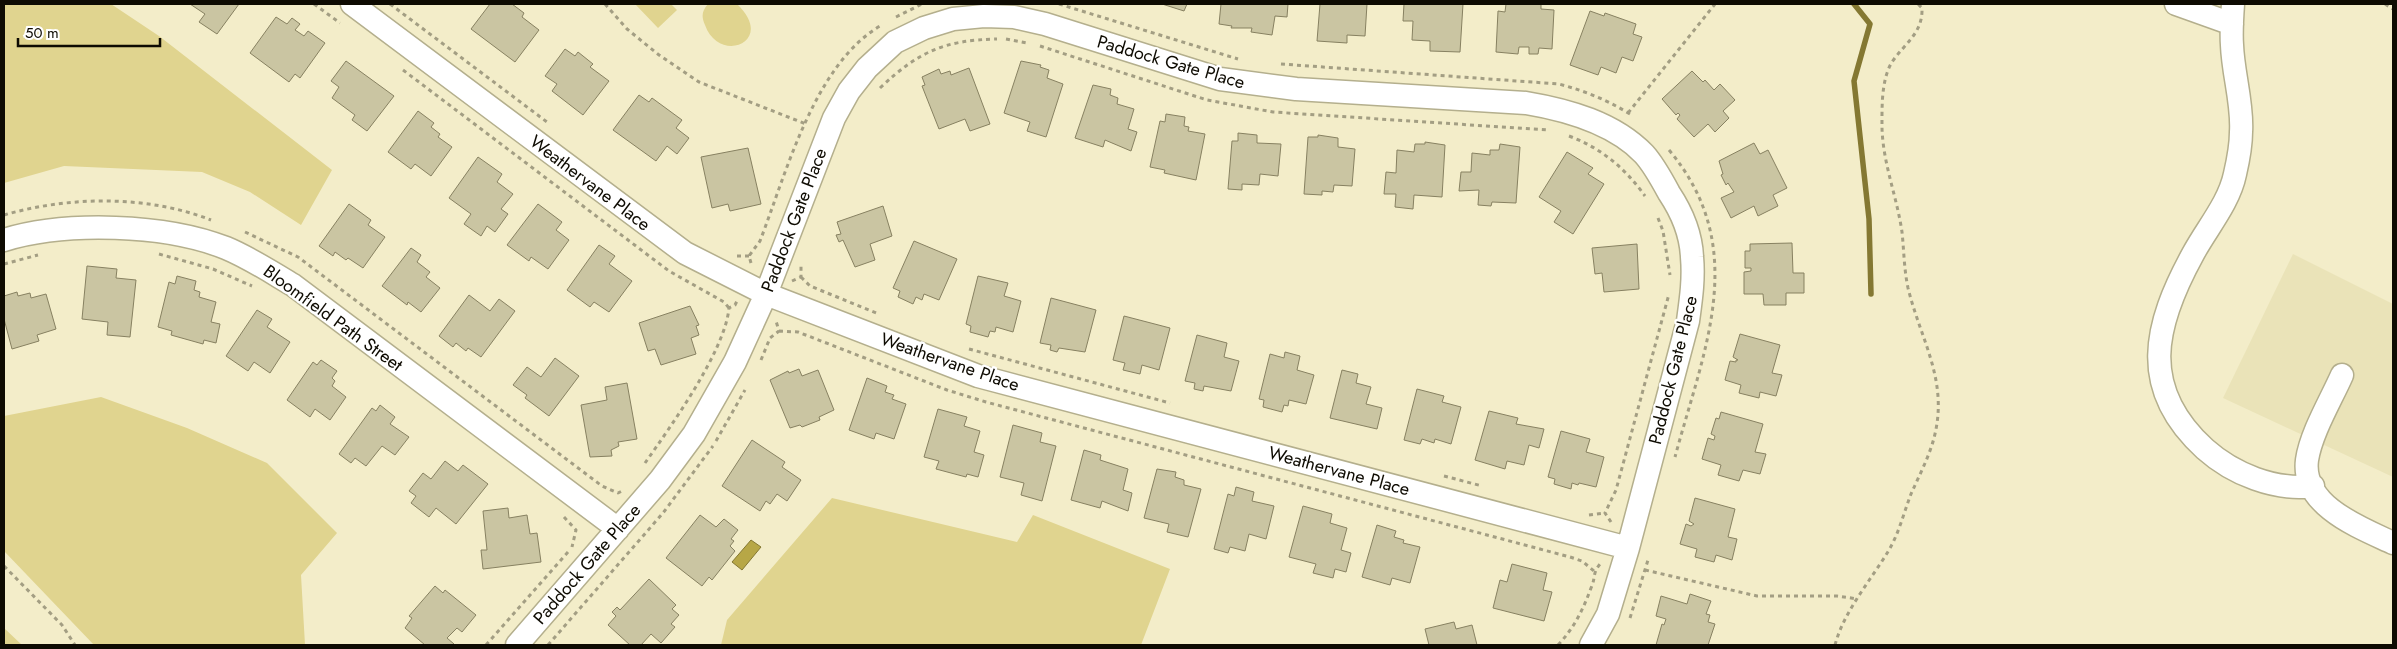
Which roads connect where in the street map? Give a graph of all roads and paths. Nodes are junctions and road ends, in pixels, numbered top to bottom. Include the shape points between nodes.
1 (314, 4) edge
2 (352, 4) edge
3 (390, 4) edge
4 (605, 4) edge
5 (922, 4) edge
6 (1059, 4) edge
7 (1715, 4) edge
8 (1918, 4) edge
9 (2176, 4) edge
10 (2385, 4) edge
11 (2393, 9) edge
12 (2233, 14) edge
13 (889, 21) dead end
14 (343, 25) dead end
15 (882, 25) dead end
16 (1245, 61) dead end
17 (1273, 64) dead end
18 (396, 65) dead end
19 (878, 90) dead end
20 (1628, 113) junction
21 (1634, 118) dead end
22 (805, 124) junction
23 (555, 128) dead end
24 (1550, 131) dead end
25 (828, 133) junction
26 (1565, 135) dead end
27 (1667, 148) dead end
28 (1647, 198) dead end
29 (186, 210) dead end
30 (1656, 214) dead end
31 (217, 222) dead end
32 (243, 232) dead end
33 (4, 240) edge
34 (152, 253) dead end
35 (731, 254) dead end
36 (40, 255) dead end
37 (749, 256) junction
38 (804, 256) dead end
39 (4, 264) edge
40 (801, 277) junction
41 (1671, 281) dead end
42 (745, 284) junction
43 (254, 287) dead end
44 (1669, 291) dead end
45 (774, 297) junction
46 (729, 308) junction
47 (882, 315) dead end
48 (964, 347) dead end
49 (757, 367) dead end
50 (2342, 375) dead end
51 (749, 383) dead end
52 (1172, 404) dead end
53 (1673, 466) dead end
54 (642, 467) dead end
55 (1439, 475) dead end
56 (2313, 486) junction
57 (1487, 487) dead end
58 (625, 489) dead end
59 (1580, 512) dead end
60 (1606, 513) junction
61 (563, 516) dead end
62 (618, 529) junction
63 (582, 534) dead end
64 (577, 536) junction
65 (2393, 543) edge
66 (1617, 545) junction
67 (1650, 551) dead end
68 (4, 566) edge
69 (1645, 570) junction
70 (1858, 599) junction
71 (1628, 622) dead end
72 (75, 645) edge
73 (486, 645) edge
74 (517, 645) edge
75 (548, 645) edge
76 (1558, 645) edge
77 (1591, 645) edge
78 (1835, 645) edge

1 - 14 path
2 - 42 street, Weathervane Place via 685,253
3 - 23 path
4 - 22 path via 627,29 658,55 699,82
5 - 13 path
6 - 16 path
7 - 20 path
8 - 70 path via 1922,8 1918,30 1891,63 1885,81 1882,129 1902,233 1908,288 1935,368 1938,415 1934,439 1890,547
9 - 12 street
10 - 11 path
12 - 56 street via 2232,45 2241,131 2235,175 2168,305 2159,344 2161,385 2176,416 2217,460 2270,483 2299,488
15 - 22 path via 846,55 825,84
17 - 20 path via 1536,81 1583,90
18 - 46 path via 669,271
19 - 24 path via 917,57 971,40 1003,39 1035,44 1234,106 1273,112
20 - 21 path
22 - 25 path
22 - 37 path via 760,241
25 - 45 street, Paddock Gate Place
25 - 66 street, Paddock Gate Place via 849,91 867,68 895,42 953,19 984,16 1014,17 1045,24 1220,79 1296,89 1526,104 1555,108 1586,118 1644,154 1676,204 1686,226 1692,254 1693,287 1688,321
26 - 28 path via 1581,141 1622,168
27 - 53 path via 1697,190 1710,225 1717,273 1715,306
29 - 31 path
30 - 41 path via 1663,231
32 - 58 path via 298,258 319,272 602,486 618,493
33 - 62 street, Bloomfield Path Street via 48,230 117,228 202,240 250,259 293,285
34 - 43 path via 213,269
35 - 37 path
36 - 39 path
37 - 42 path via 752,266
38 - 40 path
40 - 45 path
40 - 47 path via 810,286
42 - 45 street, Weathervane Place
42 - 46 path via 735,305
44 - 60 path via 1616,490
45 - 49 path via 780,331 770,338
45 - 62 street, Paddock Gate Place via 694,434
45 - 66 street, Weathervane Place via 978,376
46 - 54 path via 720,339 699,378
48 - 52 path
50 - 56 street via 2310,448 2307,462
51 - 75 path via 684,488
55 - 57 path
56 - 65 street via 2323,502 2336,512
59 - 60 path via 1589,515
60 - 66 path
61 - 64 path via 572,524
62 - 74 street, Paddock Gate Place
63 - 64 path
64 - 73 path via 573,546
66 - 76 path via 1594,571 1585,606
66 - 77 street, Paddock Gate Place via 1608,614
67 - 69 path
68 - 72 path via 62,625
69 - 70 path via 1757,596
69 - 71 path
70 - 78 path

